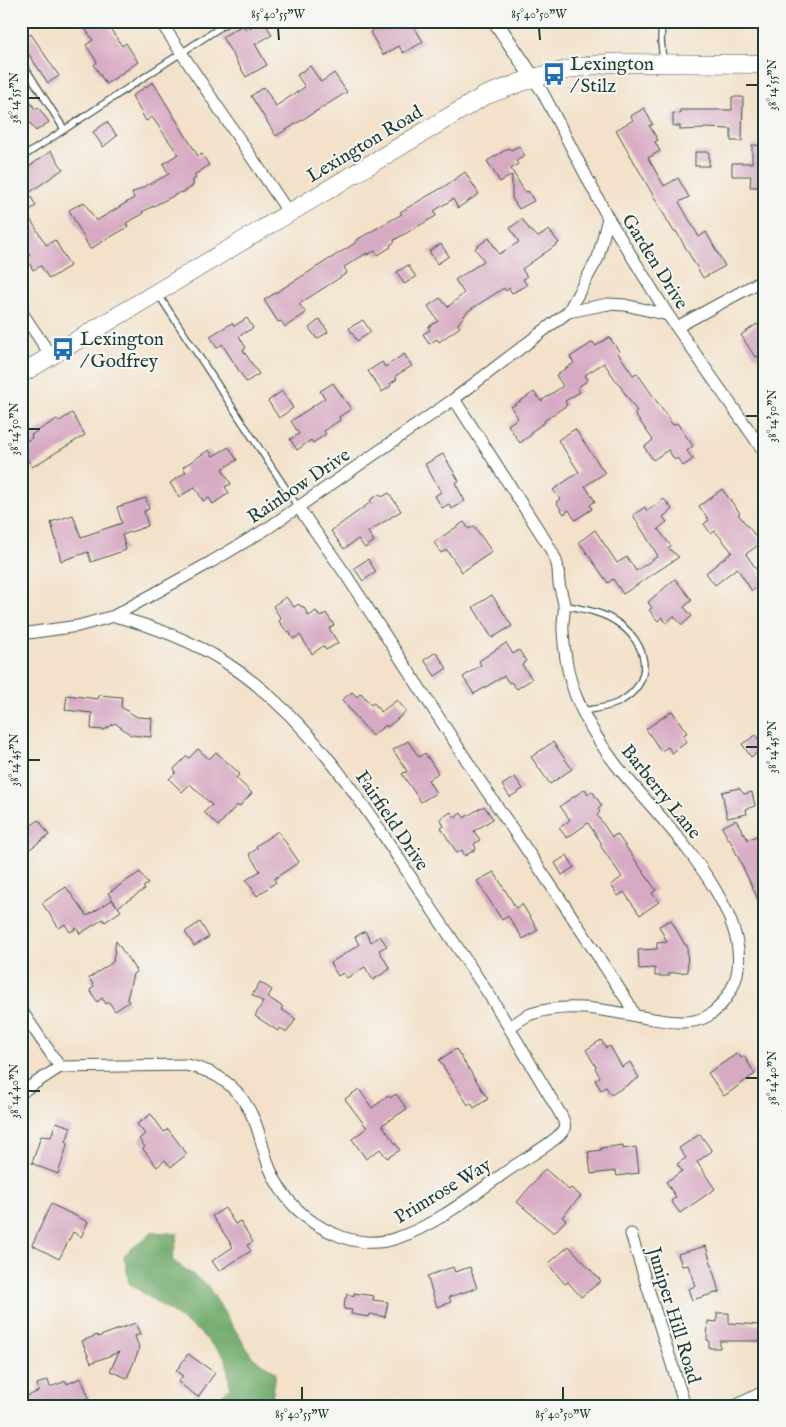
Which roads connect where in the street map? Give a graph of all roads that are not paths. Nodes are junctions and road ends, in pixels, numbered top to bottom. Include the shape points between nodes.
1 (160, 21) edge
2 (230, 21) edge
3 (495, 21) edge
4 (662, 21) edge
5 (181, 52) junction
6 (21, 61) edge
7 (663, 64) junction
8 (765, 64) edge
9 (533, 78) junction
10 (64, 129) junction
11 (21, 158) edge
12 (289, 213) junction
13 (608, 218) junction
14 (765, 279) edge
15 (156, 292) junction
16 (21, 311) edge
17 (568, 312) junction
18 (668, 315) junction
19 (677, 327) junction
20 (51, 356) junction
21 (21, 374) edge
22 (454, 399) junction
23 (765, 453) edge
24 (298, 507) junction
25 (564, 605) junction
26 (114, 616) junction
27 (21, 634) edge
28 (582, 711) junction
29 (21, 1010) edge
30 (634, 1015) junction
31 (509, 1028) junction
32 (60, 1067) junction
33 (21, 1094) edge
34 (564, 1126) joint
35 (631, 1234) dead end
36 (765, 1391) edge
37 (685, 1406) edge
38 (735, 1406) edge

1 - 5 street
2 - 5 lane
3 - 9 street
4 - 7 lane
5 - 10 lane
5 - 12 street
6 - 10 lane
7 - 8 main road, Lexington Road
7 - 9 main road, Lexington Road via 610,63
9 - 12 main road, Lexington Road via 484,96
9 - 13 street, Garden Drive
10 - 11 lane
12 - 15 main road, Lexington Road
13 - 17 street, Rainbow Drive via 598,258
13 - 18 street, Garden Drive
14 - 19 street
15 - 20 main road, Lexington Road
15 - 24 lane
16 - 20 street
17 - 18 street, Rainbow Drive via 608,304
17 - 22 street, Rainbow Drive
18 - 19 street, Garden Drive
19 - 23 street, Garden Drive
20 - 21 main road, Lexington Road
22 - 24 street, Rainbow Drive
22 - 25 street, Barberry Lane via 552,552
24 - 26 street, Rainbow Drive via 212,562
24 - 30 street via 565,906
25 - 28 street, Barberry Lane via 567,661
25 - 28 lane via 601,614 616,622 631,634 644,657 642,679 636,689 616,704
26 - 27 street, Rainbow Drive via 78,626
26 - 31 street, Fairfield Drive via 194,644 225,662 267,693 303,728 374,820
28 - 30 street, Barberry Lane via 598,740 705,873 727,910 738,945 734,984 718,1009 694,1021 674,1022
29 - 32 street
30 - 31 street, Barberry Lane via 591,1008 564,1008 529,1014
31 - 34 street, Fairfield Drive via 561,1115
32 - 33 street
32 - 34 street, Primrose Way via 186,1065 213,1072 237,1092 248,1109 270,1169 291,1203 323,1229 358,1241 384,1241 416,1230 549,1143 564,1130
35 - 37 street, Juniper Hill Road
36 - 38 street

